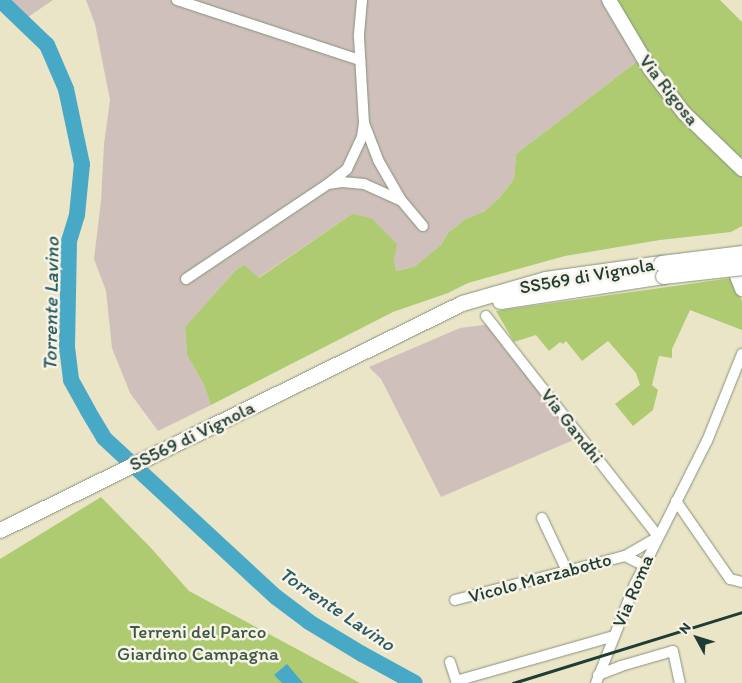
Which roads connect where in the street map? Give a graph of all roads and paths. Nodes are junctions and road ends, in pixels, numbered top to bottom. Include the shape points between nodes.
1 (177, 0) edge
2 (362, 0) edge
3 (609, 0) edge
4 (360, 60) junction
5 (364, 123) junction
6 (742, 170) edge
7 (328, 184) junction
8 (401, 200) junction
9 (423, 226) dead end
10 (742, 246) edge
11 (742, 253) edge
12 (742, 267) edge
13 (662, 269) junction
14 (186, 279) dead end
15 (742, 289) edge
16 (486, 316) dead end
17 (742, 354) edge
18 (738, 374) edge
19 (676, 501) junction
20 (542, 518) dead end
21 (0, 530) edge
22 (657, 537) junction
23 (625, 556) junction
24 (643, 565) junction
25 (567, 571) junction
26 (742, 582) edge
27 (455, 600) dead end
28 (614, 636) junction
29 (607, 657) junction
30 (450, 662) dead end
31 (622, 666) junction
32 (597, 679) edge
33 (680, 683) edge

1 - 4 street
2 - 4 street
3 - 6 main road, Via Rigosa via 650,69 684,113
4 - 5 street
5 - 7 street via 355,156 347,169
5 - 8 street via 378,160
7 - 8 street via 364,184
7 - 14 street
8 - 9 street
10 - 15 main road via 737,267
11 - 13 highway, SS569 di Vignola, bridge
12 - 13 highway, SS569 di Vignola, bridge
13 - 21 highway, SS569 di Vignola via 474,306 384,342
16 - 22 street, Via Gandhi
17 - 18 street, Via Roma
18 - 19 street, Via Roma
19 - 22 street, Via Roma
19 - 26 street via 730,579
20 - 25 street
22 - 23 street, Vicolo Marzabotto
22 - 24 street, Via Roma
23 - 24 street, Vicolo Marzabotto
23 - 25 street, Vicolo Marzabotto
24 - 28 street, Via Roma
25 - 27 street, Vicolo Marzabotto
28 - 29 street, Via Roma
28 - 30 street via 456,681
29 - 31 street
29 - 32 street, Via Roma
31 - 32 street
31 - 33 street via 674,651

